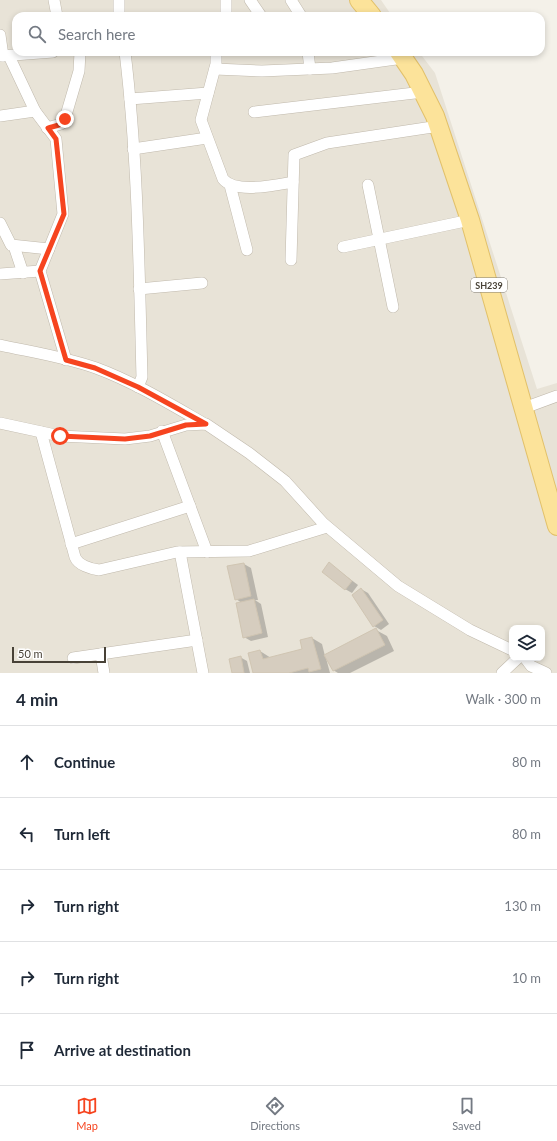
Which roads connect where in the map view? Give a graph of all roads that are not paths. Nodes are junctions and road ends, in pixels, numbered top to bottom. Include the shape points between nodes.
1 (54, 0) edge
2 (119, 0) edge
3 (226, 0) edge
4 (250, 0) edge
5 (291, 0) edge
6 (359, 0) edge
7 (56, 12) edge
8 (119, 12) edge
9 (226, 12) edge
10 (258, 12) edge
11 (298, 12) edge
12 (369, 12) edge
13 (0, 35) edge
14 (4, 56) edge
15 (80, 56) edge
16 (125, 56) edge
17 (216, 56) edge
18 (308, 56) edge
19 (396, 56) edge
20 (402, 56) edge
21 (215, 69) junction
22 (310, 69) junction
23 (423, 92) junction
24 (208, 93) junction
25 (130, 99) junction
26 (35, 111) junction
27 (254, 112) dead end
28 (0, 116) edge
29 (439, 126) junction
30 (48, 128) junction
31 (207, 138) junction
32 (133, 149) junction
33 (292, 182) junction
34 (230, 185) junction
35 (368, 185) dead end
36 (470, 220) junction
37 (0, 223) edge
38 (378, 239) junction
39 (14, 246) junction
40 (343, 247) dead end
41 (49, 249) junction
42 (247, 250) dead end
43 (291, 260) dead end
44 (40, 271) junction
45 (23, 273) junction
46 (0, 274) edge
47 (202, 283) dead end
48 (139, 289) junction
49 (393, 307) dead end
50 (0, 345) edge
51 (66, 360) junction
52 (138, 387) junction
53 (557, 396) edge
54 (524, 408) junction
55 (0, 423) edge
56 (206, 424) junction
57 (162, 431) junction
58 (41, 432) junction
59 (190, 506) junction
60 (557, 526) edge
61 (327, 527) junction
62 (71, 544) junction
63 (180, 552) junction
64 (207, 552) junction
65 (197, 640) junction
66 (509, 649) edge
67 (101, 654) junction
68 (73, 658) dead end
69 (515, 661) edge
70 (527, 661) edge
71 (104, 673) edge
72 (203, 673) edge
73 (502, 673) edge
74 (546, 673) edge

1 - 7 street
2 - 8 street
3 - 9 street
4 - 10 street
5 - 11 street
6 - 12 main road
13 - 14 street
14 - 26 street
15 - 30 street via 80,71 64,122
16 - 25 street
17 - 21 street
18 - 22 street
19 - 22 street via 337,67
20 - 23 main road, SH239
21 - 22 street
21 - 24 street
23 - 27 street
23 - 29 main road, SH239
24 - 25 street
24 - 31 street via 201,120
25 - 32 street
26 - 28 street
26 - 30 street
29 - 33 street via 327,143 300,152 294,155
29 - 36 main road, SH239
30 - 41 street via 56,139 64,214
31 - 32 street
31 - 34 street via 223,179
32 - 48 street
33 - 34 street via 257,187
33 - 43 street
34 - 42 street
35 - 38 street
36 - 38 street
36 - 54 main road, SH239
37 - 39 street via 8,241
38 - 40 street
38 - 49 street
39 - 41 street
39 - 45 street
41 - 44 street
44 - 45 street
44 - 51 street
45 - 46 street
47 - 48 street
48 - 52 street via 142,376
50 - 51 street
51 - 52 street via 95,368
52 - 56 street
53 - 54 street
54 - 60 main road, SH239
55 - 58 street
56 - 57 street via 186,425
56 - 61 street via 286,481
57 - 58 street via 150,436 125,439 60,436
57 - 59 street
58 - 62 street
59 - 62 street
59 - 64 street
61 - 64 street via 249,551
61 - 66 street via 398,586 470,630
62 - 63 street via 76,560 96,570
63 - 64 street
63 - 65 street
65 - 67 street
65 - 72 street
67 - 68 street
67 - 71 street
69 - 73 street
70 - 74 street via 531,666

